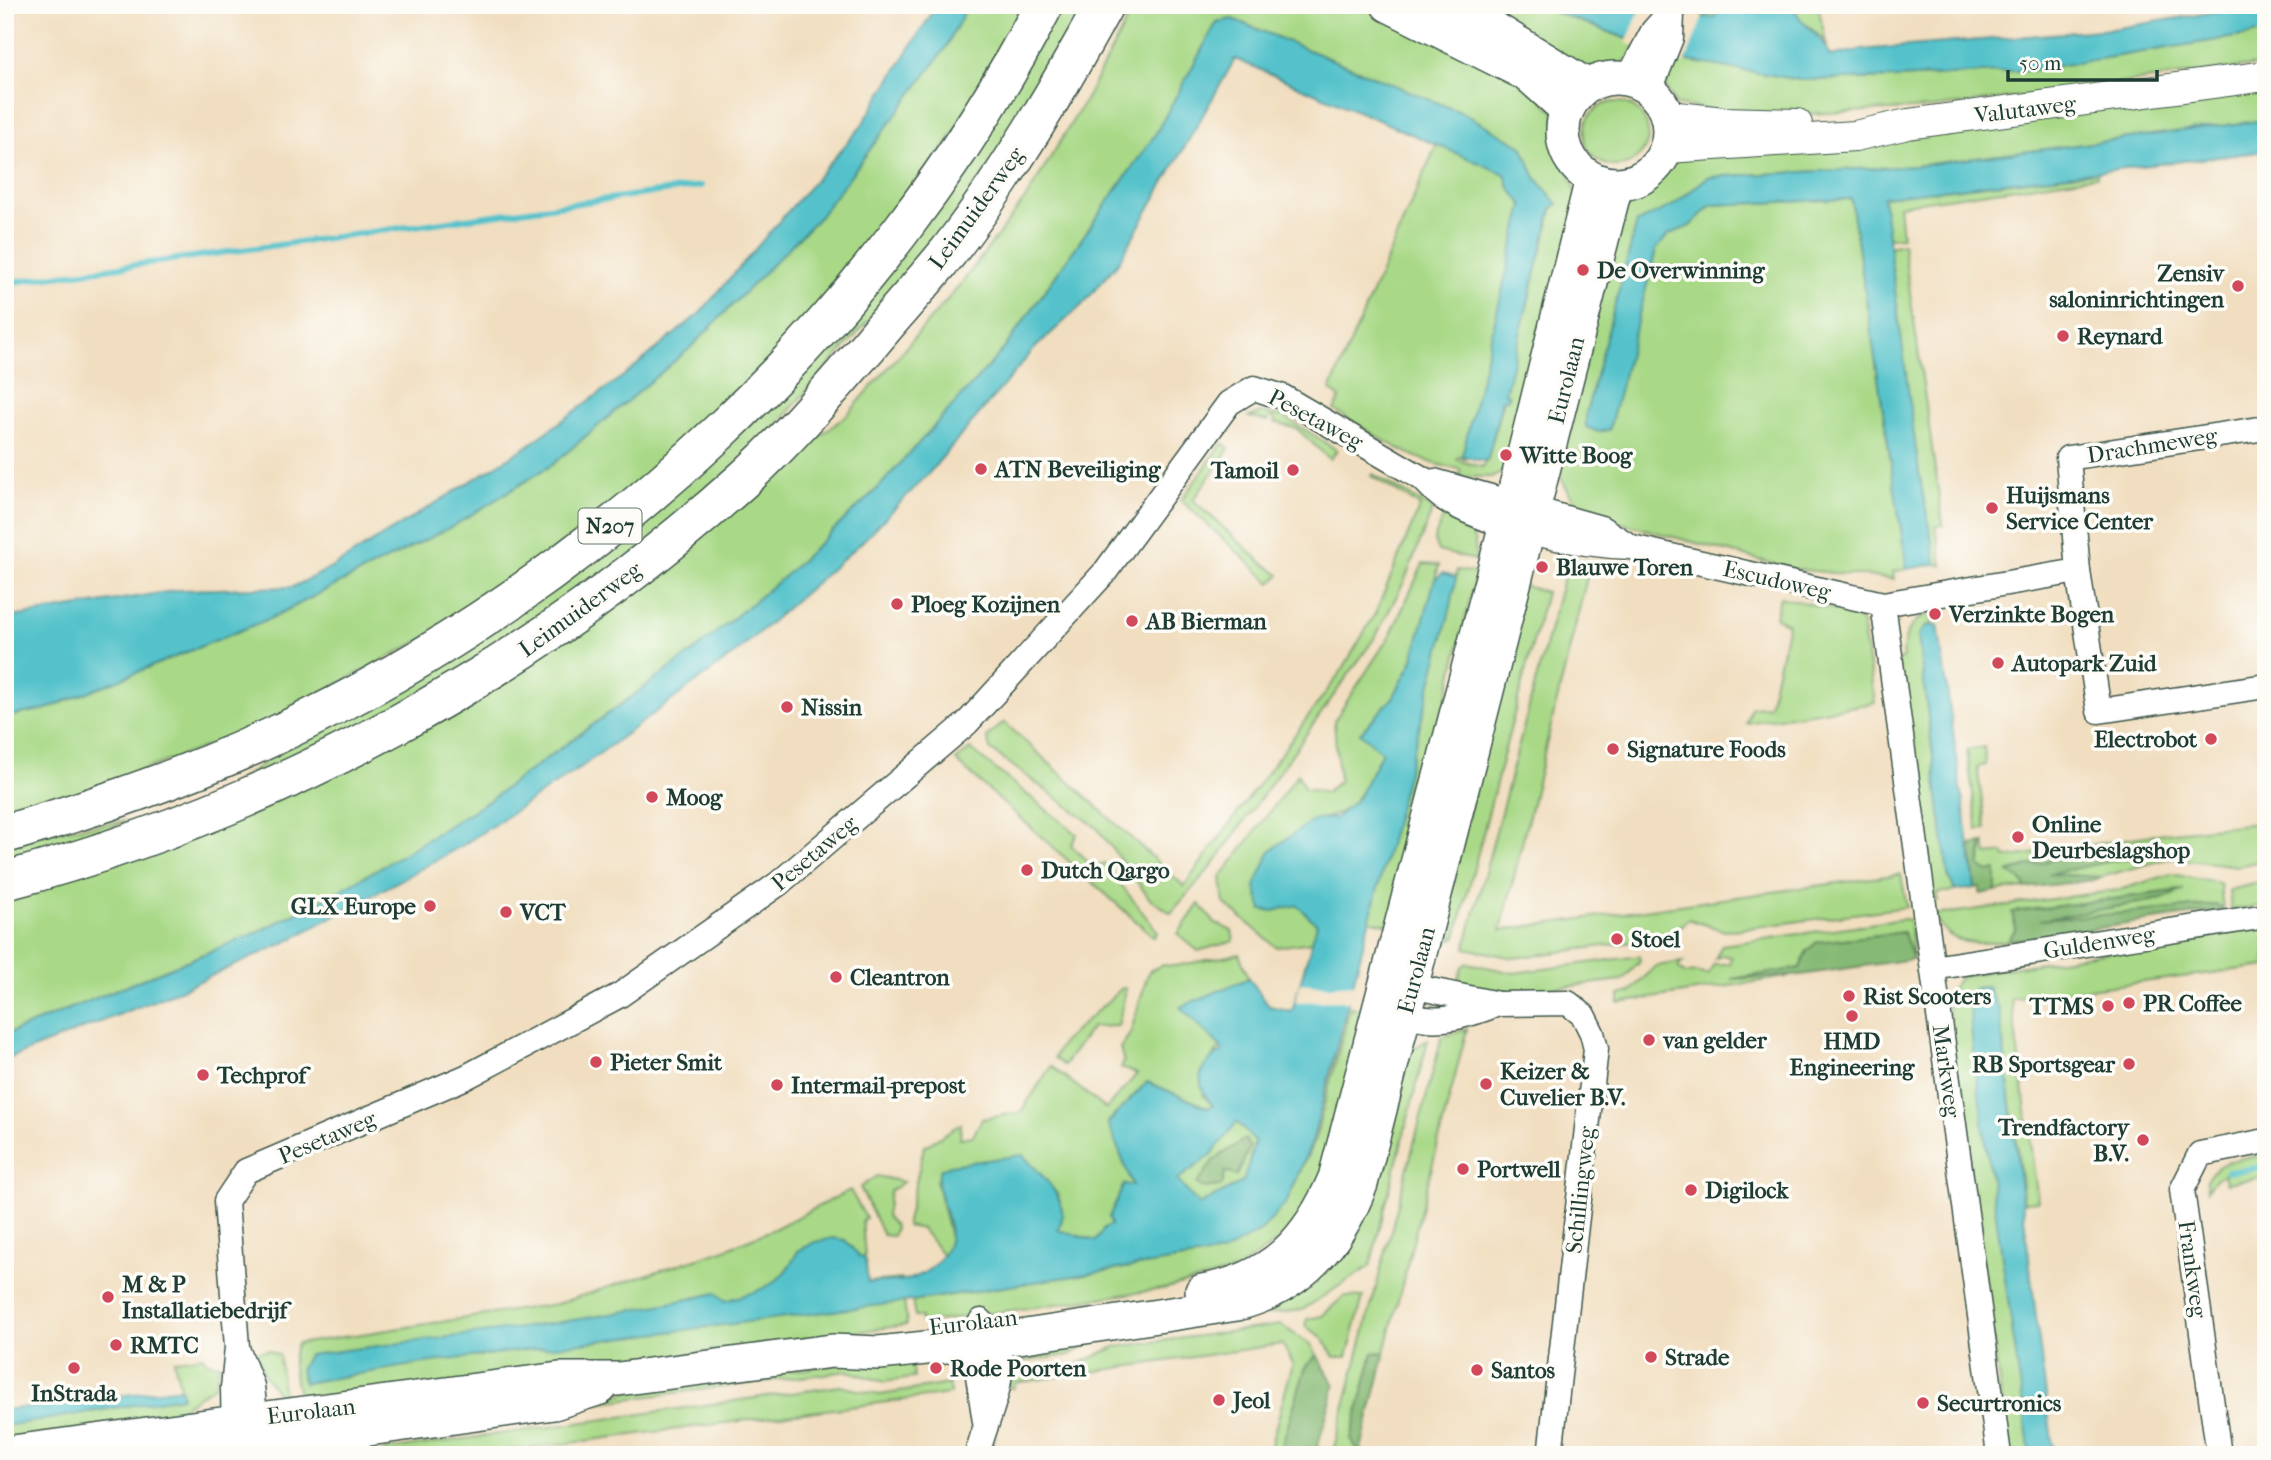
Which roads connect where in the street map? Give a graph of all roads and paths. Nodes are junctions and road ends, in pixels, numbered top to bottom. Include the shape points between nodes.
1 (1044, 5) edge
2 (1104, 5) edge
3 (1388, 5) edge
4 (1446, 5) edge
5 (1675, 8) edge
6 (2266, 76) edge
7 (1650, 80) junction
8 (1578, 98) junction
9 (1909, 124) junction
10 (1667, 148) junction
11 (1604, 182) junction
12 (2266, 428) edge
13 (1520, 516) junction
14 (2078, 571) junction
15 (1883, 604) junction
16 (2266, 686) edge
17 (5, 834) edge
18 (5, 880) edge
19 (2266, 916) edge
20 (1933, 968) junction
21 (1399, 1000) junction
22 (2266, 1141) edge
23 (984, 1335) junction
24 (246, 1440) edge
25 (5, 1453) edge
26 (183, 1455) edge
27 (977, 1455) edge
28 (1550, 1455) edge
29 (1999, 1455) edge
30 (2219, 1455) edge

1 - 17 main road, Leimuiderweg / N207 via 947,168 861,279 730,422 552,572 450,640 277,735 103,805
2 - 18 main road, Leimuiderweg / N207 via 1072,66 949,250 806,419 737,485 611,589 508,660 332,759 210,813 50,869
3 - 8 main road
4 - 8 main road via 1497,30
5 - 7 street via 1653,32
6 - 9 street, Valutaweg
7 - 8 main road via 1601,80
7 - 9 street, Valutaweg via 1724,122 1877,119
7 - 10 main road via 1670,133
8 - 11 main road via 1563,125 1569,157 1579,170
9 - 10 street, Valutaweg via 1855,136
10 - 11 main road via 1653,171 1630,183
11 - 13 main road, Eurolaan
12 - 14 street, Drachmeweg via 2068,458
13 - 15 street, Escudoweg via 1601,528 1631,547
13 - 21 main road, Eurolaan
13 - 24 street, Pesetaweg via 1423,479 1283,397 1254,388 1229,403 1105,572 967,723 778,884 620,995 466,1077 246,1171 226,1201 237,1347 252,1386
14 - 15 street
14 - 16 street, Drachmeweg via 2099,711
15 - 20 street, Markweg
19 - 20 street, Guldenweg
20 - 29 street, Markweg
21 - 23 main road, Eurolaan via 1335,1178 1311,1226 1277,1261 1214,1289
21 - 28 street, Schillingweg via 1439,1022 1499,1004 1568,1003 1583,1015 1592,1033 1596,1049
22 - 30 street, Frankweg via 2200,1154 2182,1190
23 - 24 main road, Eurolaan via 879,1353 832,1351 618,1380 554,1403
23 - 27 street via 985,1422
24 - 25 main road, Eurolaan
24 - 26 main road, Eurolaan

